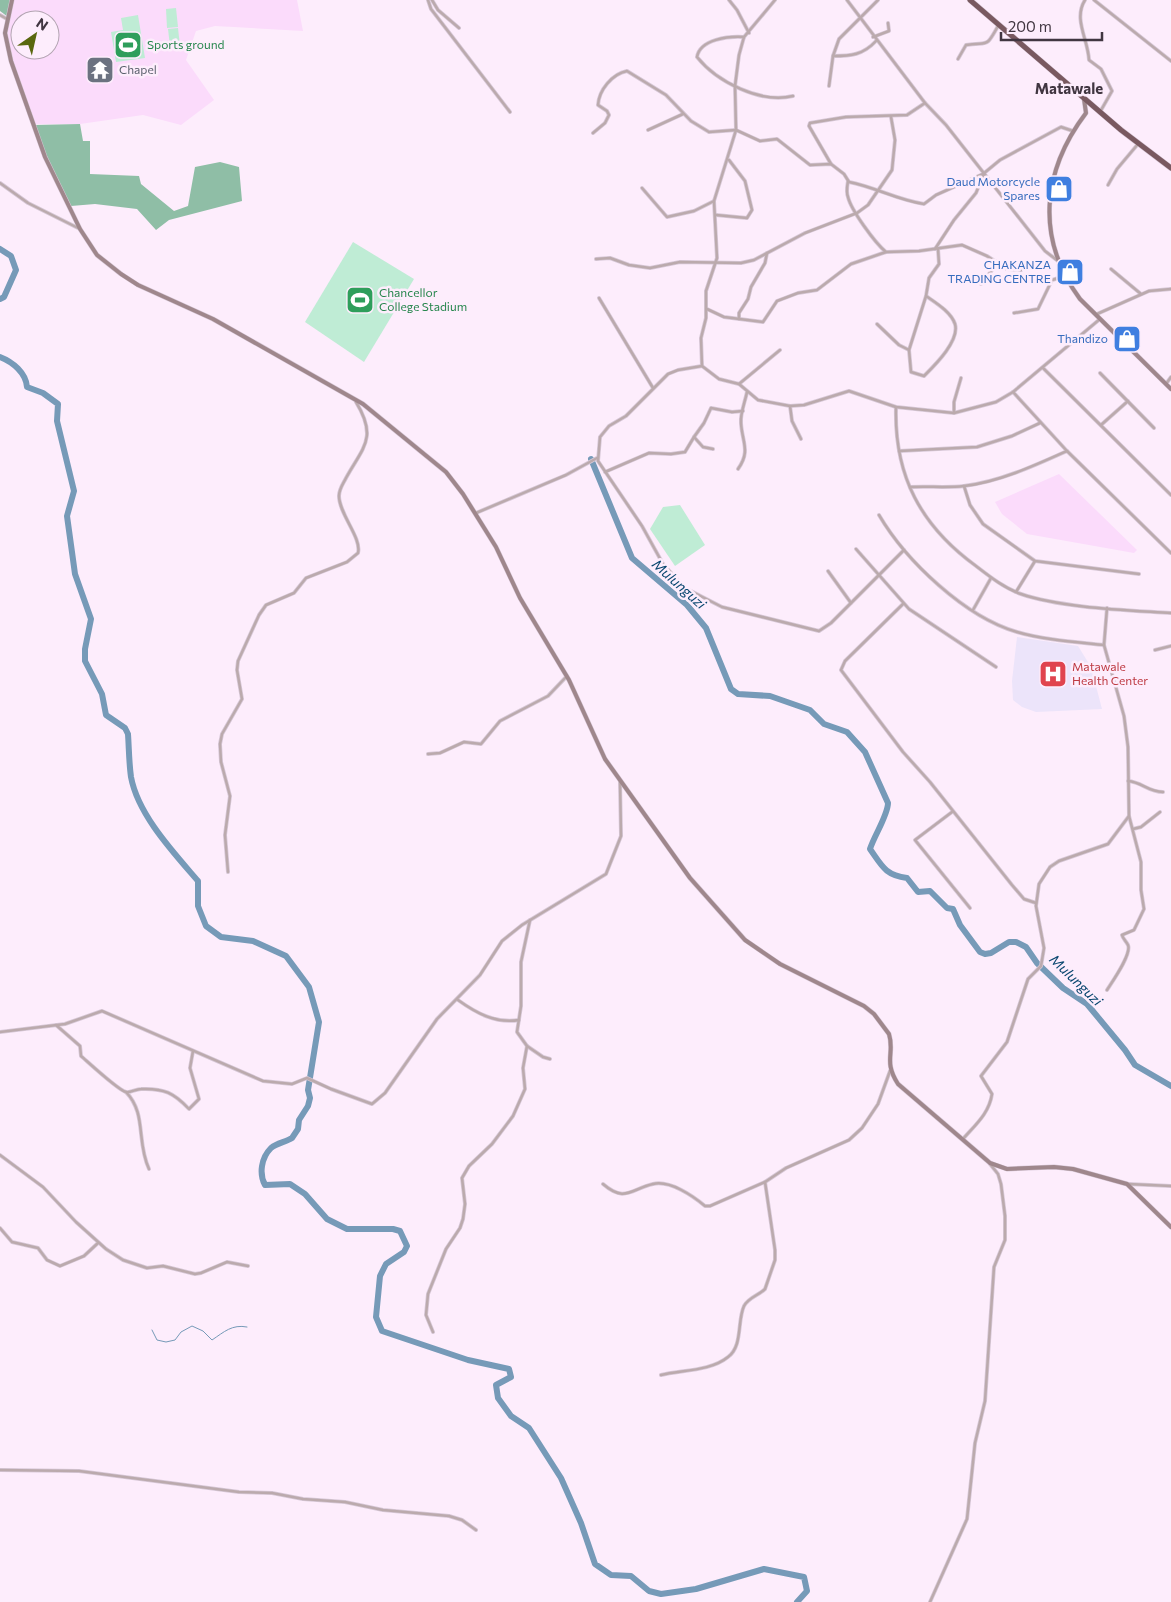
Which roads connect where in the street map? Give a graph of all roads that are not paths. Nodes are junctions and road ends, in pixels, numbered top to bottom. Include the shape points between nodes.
1 (12, 0) edge
2 (428, 0) edge
3 (432, 0) edge
4 (729, 0) edge
5 (775, 0) edge
6 (846, 0) edge
7 (878, 0) edge
8 (970, 0) edge
9 (1086, 0) edge
10 (1095, 0) edge
11 (0, 15) edge
12 (7, 19) junction
13 (860, 20) junction
14 (888, 23) dead end
15 (999, 24) junction
16 (459, 28) dead end
17 (749, 32) junction
18 (744, 37) junction
19 (873, 38) junction
20 (876, 42) junction
21 (833, 56) junction
22 (958, 59) dead end
23 (1171, 61) edge
24 (735, 86) junction
25 (829, 86) dead end
26 (793, 96) dead end
27 (1084, 97) junction
28 (925, 103) junction
29 (510, 112) dead end
30 (1100, 112) junction
31 (1086, 113) junction
32 (683, 114) junction
33 (891, 117) junction
34 (648, 130) dead end
35 (736, 130) junction
36 (1073, 131) junction
37 (593, 133) dead end
38 (1138, 144) junction
39 (728, 160) junction
40 (831, 164) junction
41 (1171, 168) edge
42 (983, 174) junction
43 (848, 181) junction
44 (0, 183) edge
45 (1108, 185) dead end
46 (642, 188) dead end
47 (879, 190) junction
48 (714, 201) junction
49 (857, 213) junction
50 (716, 215) junction
51 (80, 229) junction
52 (936, 249) junction
53 (886, 252) junction
54 (767, 254) junction
55 (596, 259) dead end
56 (1058, 261) junction
57 (716, 262) junction
58 (996, 264) junction
59 (1021, 270) dead end
60 (1111, 270) dead end
61 (1065, 276) junction
62 (981, 284) dead end
63 (1171, 289) edge
64 (1141, 294) junction
65 (926, 296) junction
66 (599, 298) dead end
67 (706, 309) junction
68 (1014, 313) dead end
69 (1095, 315) junction
70 (739, 319) junction
71 (1100, 319) junction
72 (877, 324) dead end
73 (780, 350) dead end
74 (909, 350) junction
75 (702, 366) junction
76 (1043, 368) junction
77 (1100, 373) dead end
78 (1171, 377) edge
79 (961, 378) dead end
80 (739, 384) junction
81 (1166, 384) junction
82 (652, 388) junction
83 (1171, 389) edge
84 (748, 392) junction
85 (1013, 392) junction
86 (354, 398) junction
87 (1128, 401) junction
88 (790, 406) junction
89 (896, 407) junction
90 (743, 411) junction
91 (954, 413) junction
92 (1040, 423) junction
93 (1100, 425) junction
94 (1154, 428) dead end
95 (694, 437) junction
96 (801, 439) dead end
97 (712, 449) dead end
98 (899, 451) junction
99 (1067, 451) junction
100 (597, 458) junction
101 (738, 469) dead end
102 (604, 472) junction
103 (964, 486) junction
104 (910, 487) junction
105 (1171, 495) edge
106 (476, 513) junction
107 (879, 515) dead end
108 (856, 549) dead end
109 (904, 550) junction
110 (1171, 553) edge
111 (1035, 560) junction
112 (828, 571) dead end
113 (1139, 574) dead end
114 (878, 576) junction
115 (991, 578) junction
116 (1016, 592) junction
117 (851, 603) junction
118 (903, 604) junction
119 (1107, 608) junction
120 (973, 610) junction
121 (1171, 613) edge
122 (1104, 645) junction
123 (1171, 646) edge
124 (1155, 650) dead end
125 (996, 667) dead end
126 (567, 676) junction
127 (428, 754) dead end
128 (1128, 781) junction
129 (620, 782) junction
130 (1162, 792) dead end
131 (952, 812) junction
132 (1160, 812) dead end
133 (1129, 816) junction
134 (1133, 829) junction
135 (228, 872) dead end
136 (1036, 903) junction
137 (970, 908) dead end
138 (530, 920) junction
139 (1106, 990) dead end
140 (457, 999) junction
141 (519, 1020) junction
142 (56, 1025) junction
143 (0, 1032) edge
144 (527, 1046) junction
145 (193, 1051) junction
146 (550, 1059) dead end
147 (891, 1070) junction
148 (126, 1092) junction
149 (962, 1140) junction
150 (0, 1155) edge
151 (990, 1163) junction
152 (149, 1168) dead end
153 (765, 1182) junction
154 (603, 1184) dead end
155 (1127, 1184) junction
156 (1171, 1186) edge
157 (1171, 1227) edge
158 (0, 1228) edge
159 (98, 1242) junction
160 (248, 1266) dead end
161 (433, 1332) dead end
162 (661, 1376) dead end
163 (0, 1470) edge
164 (476, 1530) dead end
165 (930, 1602) edge

1 - 12 street
2 - 29 street via 431,9
3 - 16 street via 438,10
4 - 17 street
5 - 17 street
6 - 13 street
7 - 13 street
8 - 15 highway
9 - 30 street via 1081,10 1080,25 1086,38 1089,60 1101,69 1112,91
10 - 23 street
11 - 12 street
12 - 51 street via 6,46 32,124
13 - 19 street
13 - 21 street via 840,39
14 - 19 street via 889,31
15 - 22 street via 988,42 966,45
15 - 27 highway
17 - 18 street
18 - 24 street
18 - 24 street via 723,38 697,53 699,60
19 - 20 street
20 - 21 street via 856,55
20 - 28 street
21 - 25 street
24 - 26 street via 763,96
24 - 35 street
27 - 30 highway
27 - 31 street
28 - 33 street via 909,114
28 - 42 street
30 - 31 street
30 - 38 highway
31 - 36 street
32 - 34 street
32 - 35 street via 709,132
32 - 37 street via 658,89 632,73 622,72 609,82 600,96 598,105 609,115
33 - 40 street via 846,117 810,123
33 - 47 street via 895,140 892,170
35 - 39 street
35 - 40 street via 760,141 777,139 810,165
36 - 42 street via 1062,127 1000,160
36 - 56 street via 1057,163 1050,198 1051,229
38 - 41 highway
38 - 45 street
39 - 48 street
39 - 50 street via 745,181 752,210 747,218
40 - 43 street
42 - 47 street via 936,195 924,204
42 - 52 street via 976,193
42 - 56 street via 1045,251
43 - 47 street
43 - 49 street via 848,199
44 - 51 street via 28,203
46 - 48 street via 669,217 694,211
47 - 49 street
48 - 50 street
49 - 53 street
49 - 54 street via 805,233
50 - 57 street
51 - 86 street via 97,254 121,274 150,291 213,319
52 - 53 street
52 - 58 street via 962,245 987,256
52 - 65 street via 939,264 931,274
53 - 70 street via 846,266 817,290 777,301 763,322
54 - 57 street via 741,263
54 - 70 street
55 - 57 street via 610,258 629,266 650,268 672,263
56 - 61 street
57 - 67 street via 707,285
58 - 59 street
58 - 62 street
60 - 64 street
61 - 68 street via 1052,280 1038,309
61 - 69 street
63 - 64 street
64 - 69 street
65 - 74 street
65 - 74 street via 952,318 953,338 942,358 924,376 911,372
66 - 82 street
67 - 70 street
67 - 75 street via 701,338
69 - 71 street
71 - 76 street
71 - 81 street
72 - 74 street
73 - 80 street
75 - 80 street via 720,379
75 - 82 street via 674,371
76 - 85 street
76 - 93 street
77 - 87 street
78 - 81 street
79 - 91 street
80 - 84 street
81 - 83 street
82 - 100 street via 627,415 603,432
84 - 88 street via 758,400
84 - 90 street
85 - 91 street via 996,402
85 - 92 street
86 - 106 street via 373,410 446,472
86 - 135 street via 364,419 367,442 338,496 358,543 358,553 347,562 306,578 294,593 267,604 238,661 242,699 222,734 219,750 230,796 225,835
87 - 93 street
87 - 94 street
88 - 89 street via 849,391
88 - 96 street via 792,421
89 - 91 street
89 - 98 street
90 - 95 street via 711,408
90 - 101 street via 741,425 745,452
92 - 98 street via 978,447
92 - 99 street
93 - 105 street
95 - 97 street via 704,447
95 - 102 street via 685,452 649,452
98 - 104 street
99 - 103 street via 1022,470
99 - 110 street
100 - 102 street
100 - 106 street via 566,475
102 - 117 street via 642,526 663,564 686,589 722,607 816,631 824,629
103 - 104 street
103 - 111 street via 970,505 983,524
104 - 115 street via 926,517 947,544
106 - 126 street
107 - 109 street
108 - 114 street
109 - 114 street
109 - 120 street via 927,576
111 - 113 street
111 - 116 street
112 - 117 street
114 - 117 street
114 - 118 street
115 - 116 street
115 - 120 street
116 - 119 street
118 - 125 street
118 - 131 street via 845,661 841,670
119 - 121 street
119 - 122 street
120 - 122 street via 1018,633
122 - 128 street via 1124,716
123 - 124 street
126 - 127 street via 548,696 500,720 481,744 464,742 440,753
126 - 129 street via 602,754
128 - 130 street via 1140,782 1150,791
128 - 133 street
129 - 138 street via 621,836 608,872 602,879
129 - 147 street via 690,878 741,938 780,964 850,998 874,1014 889,1034
131 - 136 street via 1024,899
131 - 137 street via 915,840
132 - 134 street via 1141,827
133 - 134 street
133 - 136 street via 1108,844 1068,856 1050,867 1039,884
134 - 139 street via 1141,862 1144,909 1134,930 1122,935 1128,950
136 - 149 street via 1044,948 1041,966 1028,979 1007,1042 981,1076 992,1094 988,1108 980,1122
138 - 140 street via 501,942 490,962
138 - 141 street via 521,962
140 - 141 street via 485,1018 494,1017 508,1022
140 - 145 street via 414,1048 389,1087 372,1104 308,1078 292,1084 263,1081
141 - 144 street via 518,1034
142 - 143 street
142 - 145 street via 102,1011
142 - 148 street via 80,1046 81,1056 96,1071
144 - 146 street
144 - 161 street via 523,1068 525,1088 513,1116 462,1178 463,1219 446,1249 428,1294 426,1314
145 - 148 street via 190,1068 199,1099 189,1109 170,1092 147,1089
147 - 149 street via 905,1091
147 - 153 street via 878,1104 853,1137 786,1168
148 - 152 street via 138,1109 140,1138
149 - 151 street
150 - 159 street via 43,1187
151 - 155 street via 1007,1169 1073,1169
151 - 165 street via 1002,1184 1006,1216 1005,1240 994,1267 985,1401 974,1442 968,1519
153 - 154 street via 710,1206 662,1184 625,1194 611,1191
153 - 162 street via 775,1260 766,1287 748,1300 743,1308 732,1353 707,1366
155 - 156 street
155 - 157 street
158 - 159 street via 12,1242 38,1248 47,1260 60,1266 86,1255
159 - 160 street via 116,1257 147,1268 163,1266 198,1274 227,1262
163 - 164 street via 79,1471 345,1502 383,1510 449,1516

